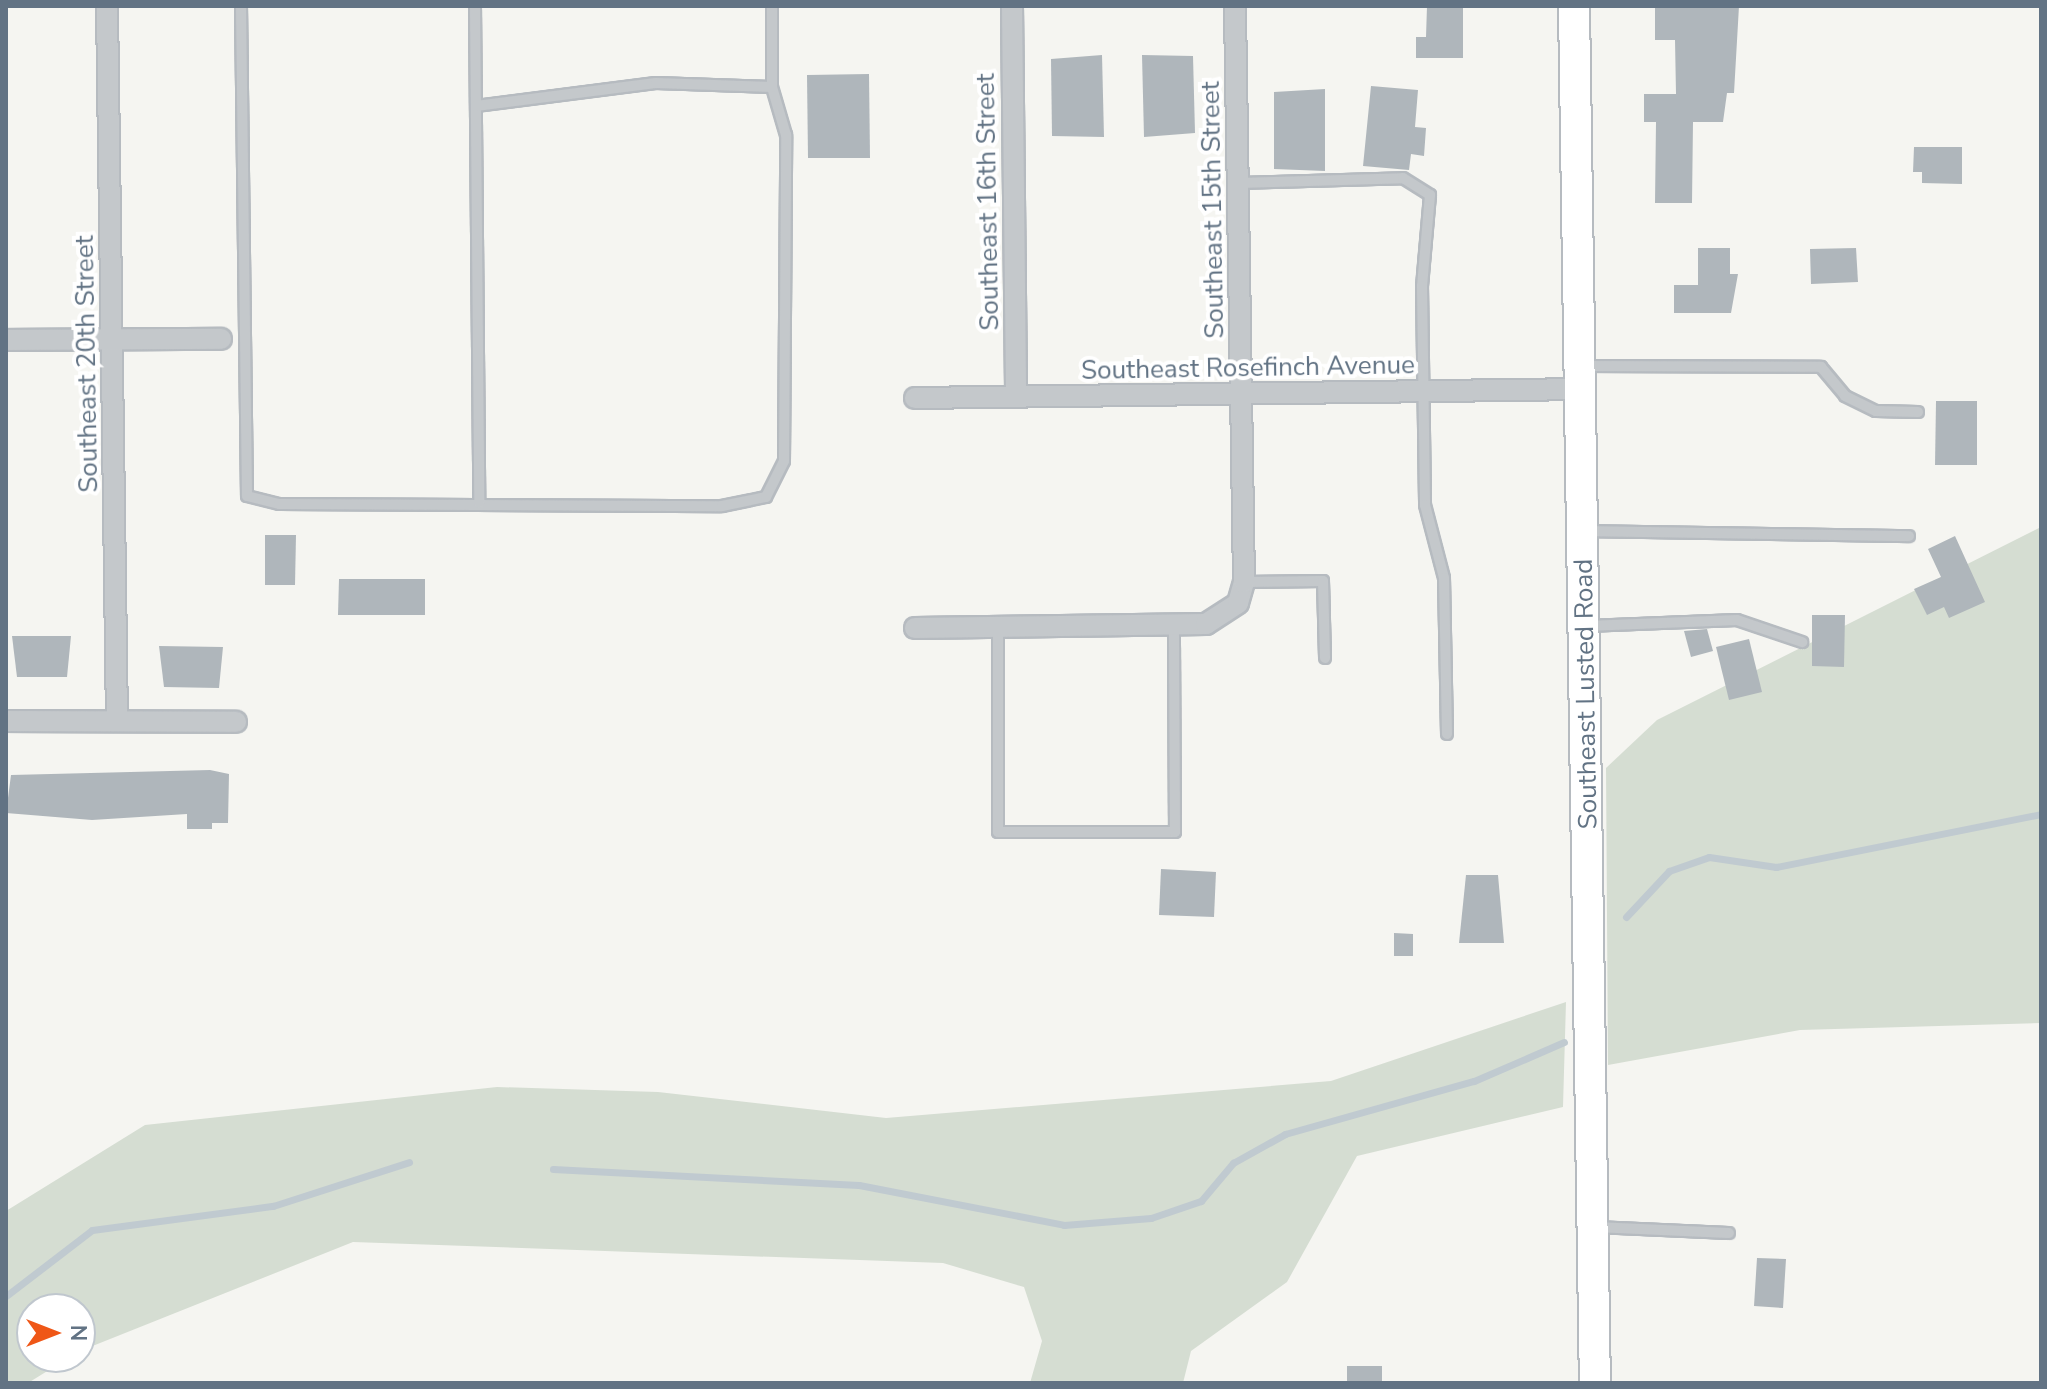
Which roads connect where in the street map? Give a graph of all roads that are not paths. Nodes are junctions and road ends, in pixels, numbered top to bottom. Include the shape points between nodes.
1 (107, 6) edge
2 (241, 6) edge
3 (475, 6) edge
4 (772, 6) edge
5 (1012, 6) edge
6 (1235, 6) edge
7 (1574, 6) edge
8 (772, 87) junction
9 (476, 106) junction
10 (1239, 183) junction
11 (221, 339) dead end
12 (6, 340) edge
13 (112, 340) junction
14 (1581, 377) junction
15 (1423, 391) junction
16 (1243, 394) junction
17 (1016, 397) junction
18 (915, 398) dead end
19 (1918, 412) dead end
20 (479, 503) junction
21 (1583, 531) junction
22 (1909, 536) dead end
23 (1244, 582) junction
24 (1174, 624) junction
25 (998, 626) junction
26 (1585, 626) junction
27 (915, 628) dead end
28 (1802, 642) dead end
29 (1325, 658) dead end
30 (6, 721) edge
31 (117, 721) junction
32 (236, 722) dead end
33 (1447, 734) dead end
34 (1593, 1227) junction
35 (1729, 1233) dead end
36 (1595, 1383) edge

1 - 13 street, Southeast 20th Street
2 - 20 lane via 247,496 279,504
3 - 9 lane
4 - 8 lane
5 - 17 street, Southeast 16th Street
6 - 10 street, Southeast 15th Street
7 - 14 main road, Southeast Lusted Road
8 - 9 lane via 656,83
8 - 20 lane via 786,135 779,483 766,497 722,506
9 - 20 lane
10 - 15 lane via 1403,178 1430,195
10 - 16 street, Southeast 15th Street
11 - 13 street
12 - 13 street
13 - 31 street, Southeast 20th Street
14 - 15 street, Southeast Rosefinch Avenue
14 - 19 lane via 1821,367 1845,396 1876,411
14 - 21 main road, Southeast Lusted Road
15 - 16 street, Southeast Rosefinch Avenue
15 - 33 lane via 1427,524 1444,578
16 - 17 street, Southeast Rosefinch Avenue
16 - 23 street, Southeast 15th Street
17 - 18 street, Southeast Rosefinch Avenue
21 - 22 lane
21 - 26 main road, Southeast Lusted Road
23 - 24 street, Southeast 15th Street via 1238,603 1217,621
23 - 29 lane via 1323,581
24 - 25 street
24 - 25 lane via 1175,832 998,832
25 - 27 street
26 - 28 lane via 1737,620
26 - 34 main road, Southeast Lusted Road
30 - 31 street
31 - 32 street
34 - 35 lane
34 - 36 main road, Southeast Lusted Road

